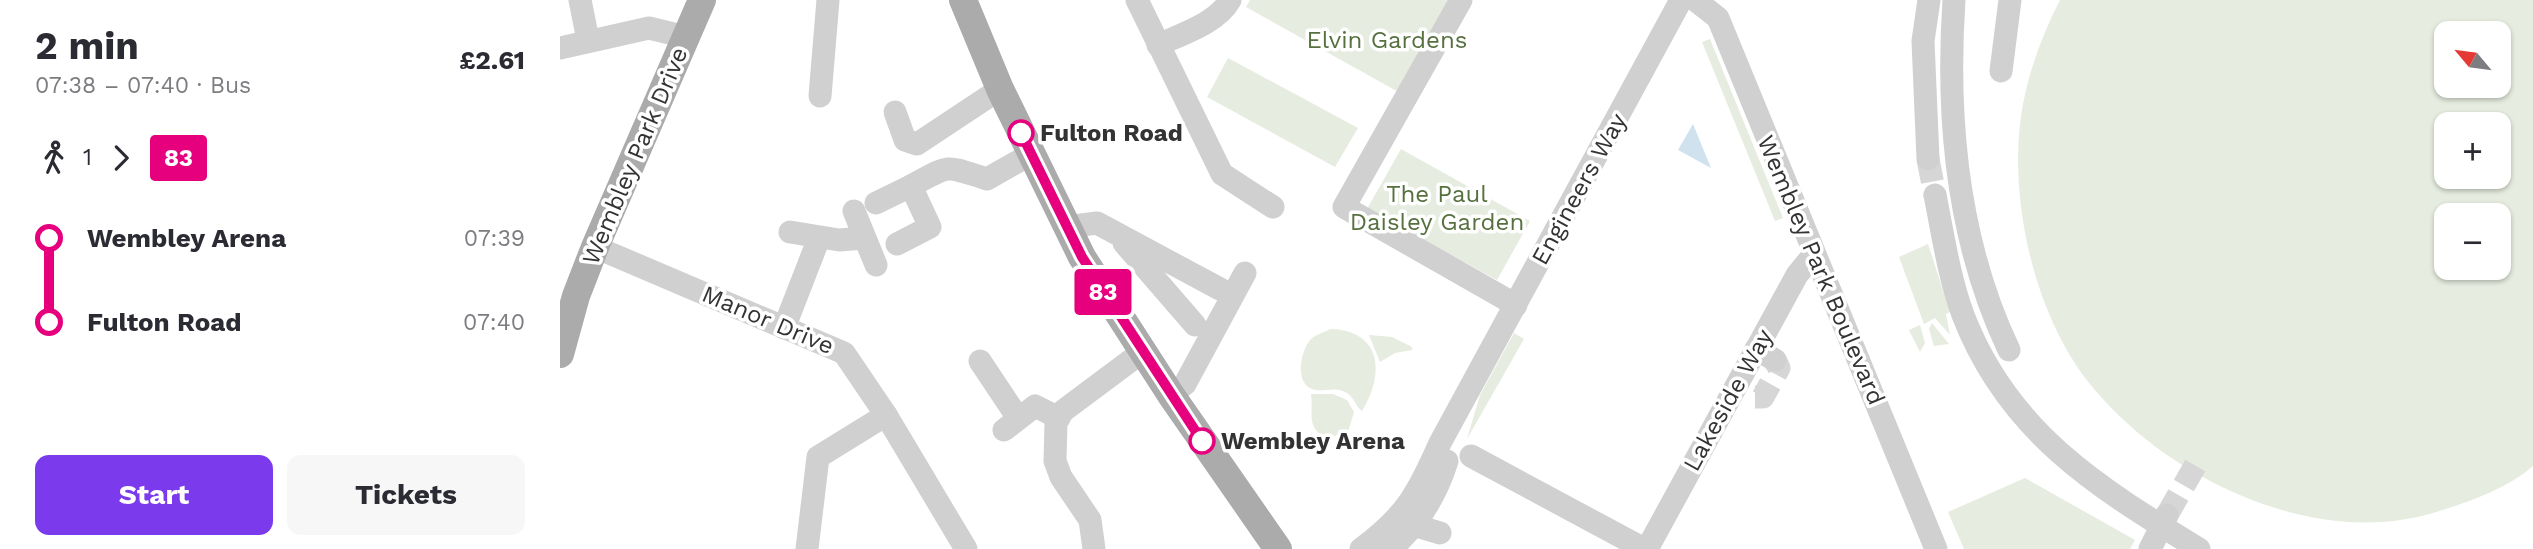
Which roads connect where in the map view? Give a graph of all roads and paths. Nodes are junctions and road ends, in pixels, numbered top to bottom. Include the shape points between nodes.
1 (580, 0) edge
2 (702, 0) edge
3 (828, 0) edge
4 (964, 0) edge
5 (1137, 0) edge
6 (1230, 0) edge
7 (1461, 0) edge
8 (1681, 0) edge
9 (1695, 0) edge
10 (1928, 0) edge
11 (1954, 0) edge
12 (2009, 5) edge
13 (686, 37) junction
14 (588, 40) junction
15 (1158, 45) junction
16 (560, 48) edge
17 (2001, 71) dead end
18 (1000, 89) junction
19 (820, 96) dead end
20 (895, 111) dead end
21 (1031, 154) junction
22 (1928, 159) tunnel mouth
23 (911, 186) junction
24 (1935, 195) tunnel mouth
25 (876, 203) dead end
26 (1273, 207) dead end
27 (853, 211) dead end
28 (1066, 227) junction
29 (790, 232) dead end
30 (1115, 232) junction
31 (864, 237) junction
32 (819, 238) junction
33 (897, 244) dead end
34 (595, 247) junction
35 (1814, 254) junction
36 (876, 265) dead end
37 (1245, 273) dead end
38 (1220, 289) dead end
39 (1516, 305) junction
40 (1195, 325) dead end
41 (784, 328) junction
42 (2009, 350) dead end
43 (1142, 352) junction
44 (560, 354) edge
45 (980, 361) dead end
46 (1171, 394) junction
47 (886, 415) junction
48 (1059, 418) junction
49 (1471, 456) dead end
50 (2164, 521) junction
51 (1407, 522) junction
52 (1440, 533) dead end
53 (807, 549) edge
54 (966, 549) edge
55 (1094, 549) edge
56 (1278, 549) edge
57 (1361, 549) edge
58 (1391, 549) edge
59 (1646, 549) edge
60 (1936, 549) edge
61 (2150, 549) edge
62 (2199, 549) edge

1 - 14 street
2 - 13 main road, Wembley Park Drive
3 - 19 street
4 - 18 main road
5 - 15 street
6 - 15 street via 1198,27
7 - 39 street via 1344,207
8 - 39 street, Engineers Way
9 - 35 street, Wembley Park Boulevard via 1718,18
10 - 22 street via 1923,41
11 - 42 street via 1951,94 1961,194 1992,315
12 - 17 street
13 - 14 street via 649,27
13 - 34 main road, Wembley Park Drive
14 - 16 street
15 - 26 street via 1222,174
18 - 20 street via 917,144 905,140
18 - 21 main road
21 - 23 street via 987,179 955,167
21 - 28 main road
23 - 25 street
23 - 33 street via 930,228
24 - 50 street via 1963,313 1996,382 2055,451 2109,494
27 - 31 street
28 - 30 street via 1097,223
28 - 43 main road
29 - 32 street
30 - 38 street
30 - 40 street
31 - 32 street
31 - 36 street
32 - 41 street
34 - 41 street, Manor Drive
34 - 44 main road, Wembley Park Drive
35 - 59 street, Lakeside Way via 1775,315 1766,355 1745,393
35 - 60 street, Wembley Park Boulevard
37 - 46 street via 1185,383
39 - 51 street, Engineers Way via 1409,507
41 - 47 street, Manor Drive via 844,353
43 - 46 main road
43 - 48 street
45 - 48 street via 1011,424 1035,406
46 - 56 main road
47 - 53 street via 818,457
47 - 54 street, Manor Drive
48 - 55 street via 1055,461 1060,477 1090,520
49 - 59 street
50 - 61 street
50 - 62 street
51 - 52 street
51 - 57 street, Engineers Way
51 - 58 street, Engineers Way

